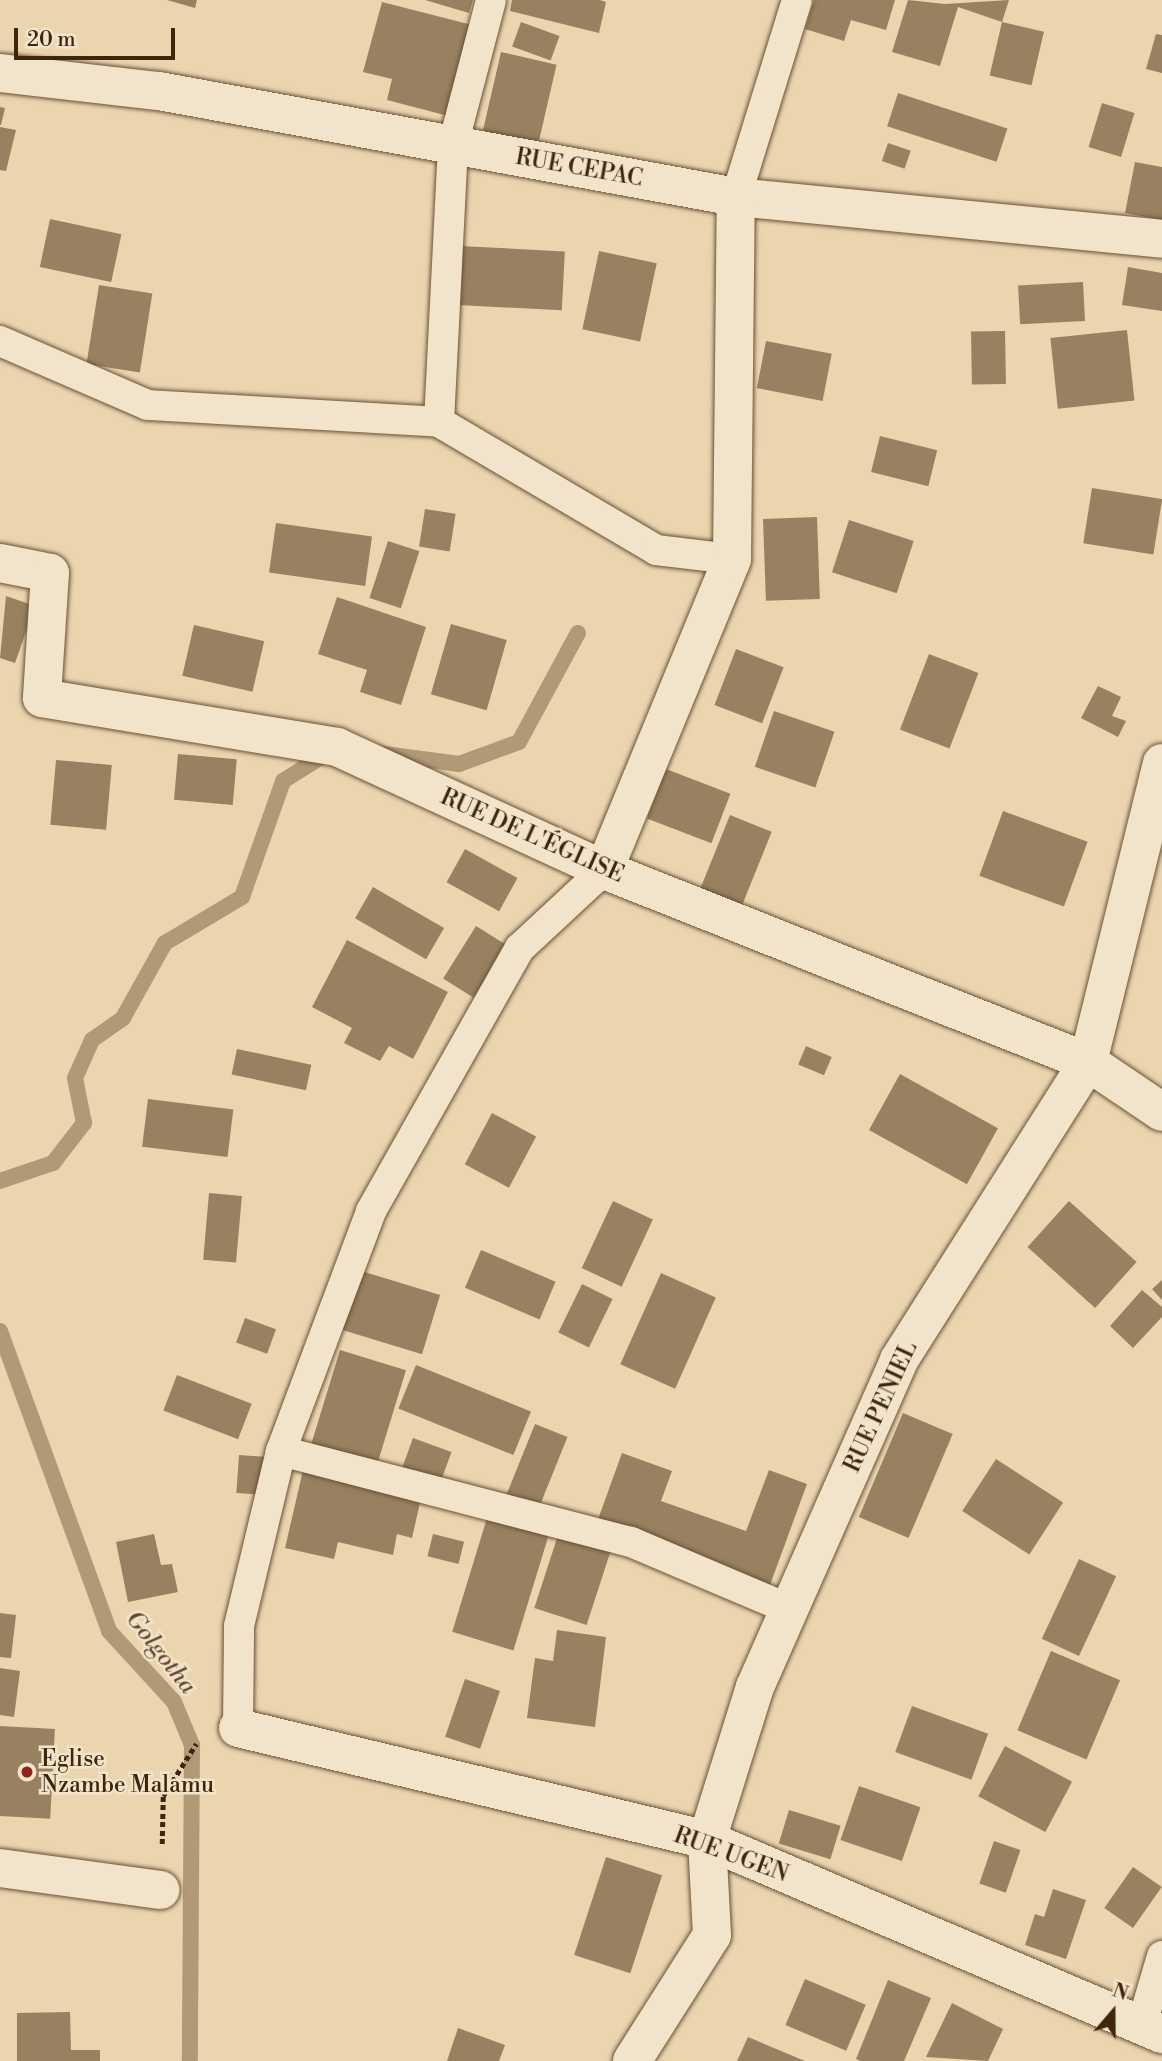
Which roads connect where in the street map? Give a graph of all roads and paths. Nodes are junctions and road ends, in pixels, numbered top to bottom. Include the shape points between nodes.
1 (491, 0) edge
2 (797, 0) edge
3 (0, 73) edge
4 (453, 145) junction
5 (736, 197) junction
6 (1162, 239) edge
7 (0, 341) edge
8 (439, 422) junction
9 (732, 559) junction
10 (0, 563) edge
11 (1162, 763) edge
12 (604, 870) junction
13 (1088, 1062) junction
14 (1162, 1112) edge
15 (281, 1451) junction
16 (789, 1609) junction
17 (238, 1728) joint
18 (192, 1745) dead end
19 (707, 1840) junction
20 (0, 1868) edge
21 (160, 1890) joint
22 (1162, 1956) edge
23 (1152, 2029) edge
24 (632, 2061) edge

1 - 4 lane
2 - 5 lane
3 - 4 street, RUE CEPAC via 159,91
4 - 5 street, RUE CEPAC
4 - 8 lane
5 - 6 street, RUE CEPAC
5 - 9 street
7 - 8 lane via 148,405
8 - 9 lane via 656,550
9 - 12 street
10 - 12 street, RUE DE L'ÉGLISE via 50,573 42,698 337,747
11 - 13 street, RUE PENIEL
12 - 13 street, RUE DE L'ÉGLISE
12 - 15 lane via 520,948 370,1211
13 - 14 street, RUE DE L'ÉGLISE
13 - 16 street, RUE PENIEL via 899,1360
15 - 16 lane via 631,1542
15 - 17 lane via 239,1626
16 - 19 street, RUE PENIEL via 755,1687
17 - 19 street, RUE UGEN
18 - 21 path via 163,1796
19 - 23 street, RUE UGEN
19 - 24 street, RUE PENIEL via 712,1935
20 - 21 street
22 - 23 lane

